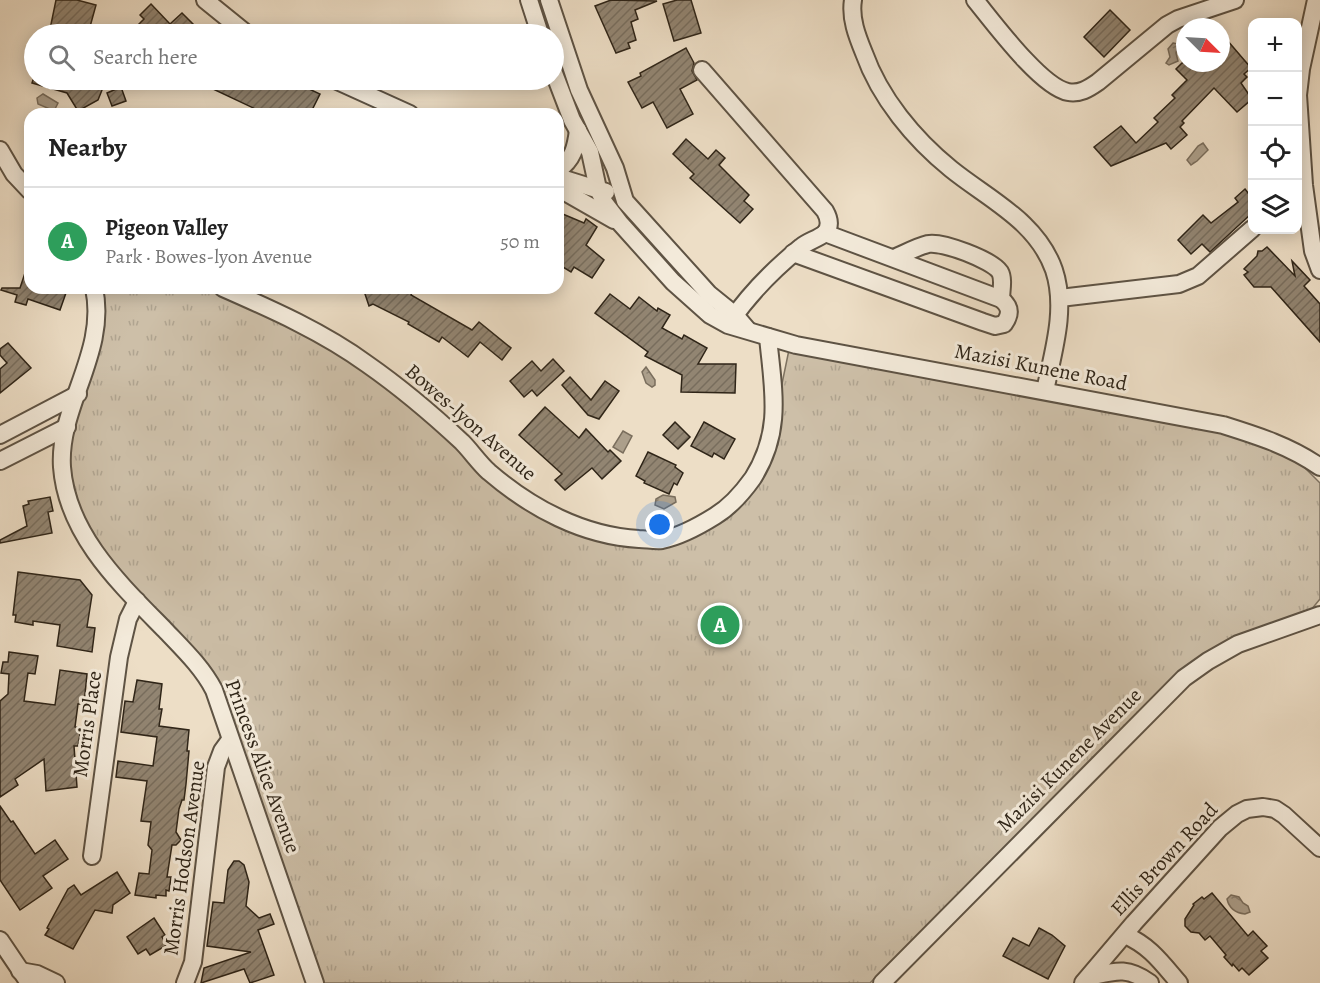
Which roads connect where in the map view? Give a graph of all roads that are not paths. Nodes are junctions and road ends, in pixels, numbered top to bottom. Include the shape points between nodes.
1 (205, 0) edge
2 (529, 0) edge
3 (549, 0) edge
4 (853, 0) edge
5 (975, 0) edge
6 (1235, 0) edge
7 (1316, 0) edge
8 (235, 24) edge
9 (537, 24) edge
10 (554, 24) edge
11 (564, 55) edge
12 (702, 70) dead end
13 (357, 90) edge
14 (560, 90) edge
15 (579, 90) junction
16 (563, 98) junction
17 (397, 108) edge
18 (578, 130) junction
19 (0, 150) edge
20 (564, 164) edge
21 (564, 179) edge
22 (1300, 180) edge
23 (24, 185) edge
24 (598, 189) junction
25 (564, 191) edge
26 (1302, 197) edge
27 (625, 201) junction
28 (620, 223) junction
29 (825, 232) junction
30 (1248, 232) edge
31 (793, 253) junction
32 (894, 258) junction
33 (1320, 270) edge
34 (94, 294) edge
35 (235, 294) edge
36 (1060, 298) junction
37 (1001, 300) junction
38 (732, 320) junction
39 (768, 338) junction
40 (1045, 391) junction
41 (78, 394) junction
42 (67, 428) junction
43 (0, 435) edge
44 (0, 460) edge
45 (1320, 467) edge
46 (137, 601) junction
47 (1318, 614) edge
48 (230, 740) junction
49 (1320, 848) edge
50 (92, 856) dead end
51 (1125, 935) junction
52 (0, 940) edge
53 (24, 977) edge
54 (1086, 980) edge
55 (56, 983) edge
56 (185, 983) edge
57 (315, 983) edge
58 (882, 983) edge
59 (1150, 983) edge
60 (1179, 983) edge

1 - 8 street
2 - 9 street
3 - 10 street, Mazisi Kunene Road
4 - 36 street via 854,24 865,58 896,111 950,169 1036,237 1054,269
5 - 6 street via 1048,82 1058,89 1079,92 1098,82 1167,25
7 - 22 street via 1298,95
11 - 15 street, Mazisi Kunene Road
12 - 29 street via 825,211 829,219
13 - 17 street
14 - 16 street
15 - 16 street
15 - 27 street, Mazisi Kunene Road via 615,168
16 - 18 street
18 - 20 street via 576,148
18 - 24 street via 590,152
19 - 23 street
21 - 24 street
24 - 27 street
24 - 28 street
25 - 28 street
26 - 33 street
27 - 38 street, Mazisi Kunene Road
28 - 38 street, Mazisi Kunene Road via 680,290 710,315
29 - 31 street
29 - 32 street
30 - 36 street via 1198,276 1179,284
31 - 37 street via 995,326 1004,324 1010,311
31 - 38 street via 763,280
32 - 37 street
32 - 37 street via 927,244 948,245 999,270
34 - 41 street, Princess Alice Avenue via 92,350
35 - 39 street, Bowes-lyon Avenue via 322,336 366,363 414,400 515,493 582,528 620,538 661,540 697,528 723,512 746,488 764,460 773,430
36 - 40 street
38 - 39 street, Mazisi Kunene Road
39 - 40 street, Mazisi Kunene Road
40 - 45 street, Mazisi Kunene Road via 1223,426 1280,443
41 - 42 street, Princess Alice Avenue
41 - 43 street
42 - 44 street
42 - 46 street, Princess Alice Avenue via 62,466 66,493 81,530 101,561
46 - 48 street, Princess Alice Avenue via 208,679
46 - 50 street, Morris Place via 118,657
47 - 58 street, Mazisi Kunene Avenue via 1239,644 1184,678
48 - 56 street, Morris Hodson Avenue via 216,767 193,962
48 - 57 street, Princess Alice Avenue
49 - 51 street, Ellis Brown Road via 1275,809 1247,809 1220,828
51 - 54 street, Ellis Brown Road
51 - 60 street via 1150,949
52 - 53 street
53 - 55 street via 37,974
54 - 59 street via 1128,970

